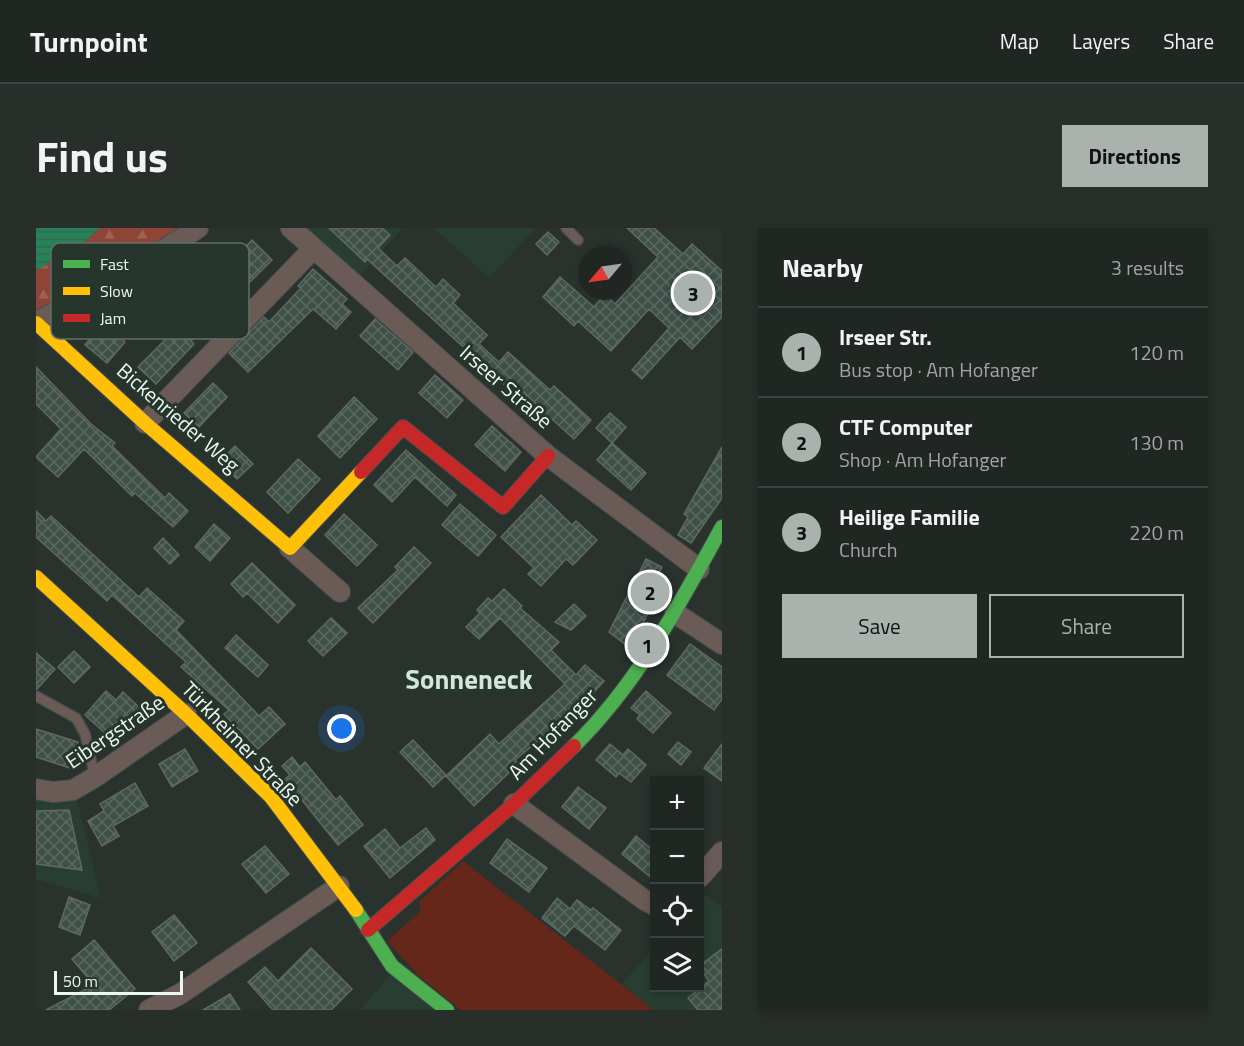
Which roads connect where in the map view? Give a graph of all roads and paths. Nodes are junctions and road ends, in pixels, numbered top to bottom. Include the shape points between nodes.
1 (198, 228) edge
2 (291, 228) edge
3 (566, 228) edge
4 (578, 240) dead end
5 (174, 243) edge
6 (313, 249) junction
7 (51, 314) edge
8 (249, 315) edge
9 (36, 322) edge
10 (51, 336) edge
11 (54, 339) edge
12 (226, 339) edge
13 (145, 423) junction
14 (548, 456) junction
15 (722, 527) edge
16 (290, 548) junction
17 (699, 569) junction
18 (36, 577) edge
19 (340, 592) dead end
20 (675, 613) junction
21 (722, 644) edge
22 (36, 696) edge
23 (186, 714) junction
24 (95, 777) junction
25 (36, 789) edge
26 (514, 804) junction
27 (722, 852) edge
28 (704, 872) edge
29 (339, 886) junction
30 (650, 902) edge
31 (368, 930) junction
32 (149, 1010) edge
33 (447, 1010) edge

1 - 5 street
2 - 6 street, Irseer Straße
3 - 4 lane
6 - 8 street
6 - 14 street, Irseer Straße
7 - 9 street
9 - 10 street, Bickenrieder Weg
11 - 13 street, Bickenrieder Weg
12 - 13 street
13 - 16 street, Bickenrieder Weg
14 - 16 street via 503,507 404,427
14 - 17 street, Irseer Straße
15 - 17 street, Am Hofanger
16 - 19 street, Bickenrieder Weg
17 - 20 street, Am Hofanger
18 - 23 street, Türkheimer Straße
20 - 21 street
20 - 26 street, Am Hofanger via 645,661 596,724
22 - 24 lane via 76,718 85,734
23 - 24 street, Eibergstraße
23 - 29 street, Türkheimer Straße via 271,797
24 - 25 street, Eibergstraße via 73,790
26 - 30 street
26 - 31 street, Am Hofanger
27 - 28 street
29 - 31 street, Türkheimer Straße
29 - 32 street via 180,994
31 - 33 street, Türkheimer Straße via 392,966

